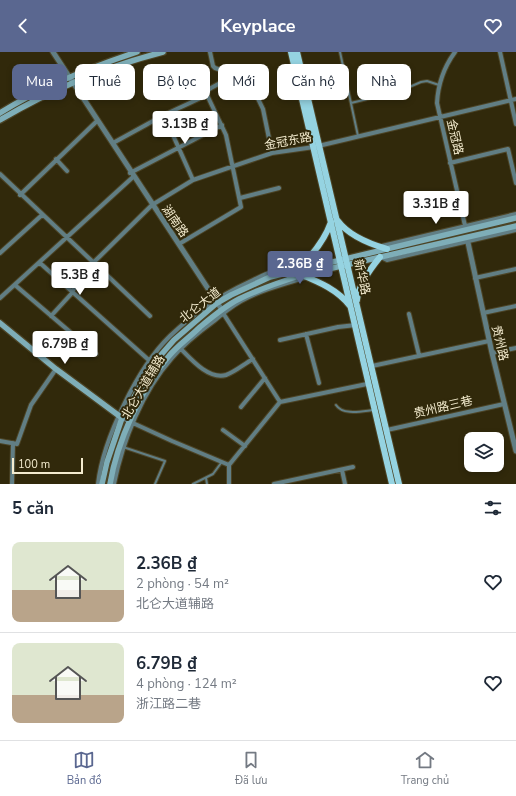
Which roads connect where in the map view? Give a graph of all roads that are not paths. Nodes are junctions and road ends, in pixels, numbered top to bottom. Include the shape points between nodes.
1 (53, 52) edge
2 (137, 52) edge
3 (164, 52) edge
4 (210, 52) edge
5 (291, 52) edge
6 (297, 52) edge
7 (340, 52) edge
8 (455, 52) edge
9 (500, 52) edge
10 (218, 69) edge
11 (70, 79) junction
12 (439, 85) junction
13 (196, 100) edge
14 (209, 100) edge
15 (258, 100) edge
16 (516, 100) edge
17 (511, 101) junction
18 (351, 102) junction
19 (0, 113) edge
20 (164, 115) junction
21 (440, 118) junction
22 (0, 120) edge
23 (97, 121) junction
24 (516, 124) edge
25 (222, 126) junction
26 (358, 136) junction
27 (113, 143) junction
28 (316, 146) junction
29 (178, 147) junction
30 (272, 153) junction
31 (56, 159) junction
32 (450, 163) junction
33 (233, 165) junction
34 (66, 171) dead end
35 (0, 174) edge
36 (132, 175) junction
37 (193, 180) junction
38 (516, 183) edge
39 (279, 188) dead end
40 (20, 195) junction
41 (240, 198) junction
42 (152, 205) junction
43 (516, 214) edge
44 (42, 215) junction
45 (516, 218) edge
46 (334, 220) junction
47 (516, 226) edge
48 (465, 228) junction
49 (516, 230) edge
50 (67, 238) junction
51 (467, 240) junction
52 (179, 244) junction
53 (379, 247) junction
54 (387, 249) junction
55 (0, 253) edge
56 (362, 255) junction
57 (380, 257) junction
58 (344, 262) junction
59 (40, 263) junction
60 (93, 263) junction
61 (516, 269) edge
62 (302, 274) junction
63 (475, 278) junction
64 (14, 285) junction
65 (72, 293) junction
66 (0, 298) edge
67 (216, 302) junction
68 (516, 306) edge
69 (354, 308) junction
70 (223, 312) junction
71 (483, 313) junction
72 (409, 314) dead end
73 (51, 316) junction
74 (150, 316) dead end
75 (0, 323) edge
76 (356, 325) junction
77 (306, 334) junction
78 (280, 340) dead end
79 (489, 341) junction
80 (180, 348) junction
81 (516, 348) edge
82 (492, 353) junction
83 (96, 354) dead end
84 (420, 355) junction
85 (253, 359) junction
86 (151, 363) junction
87 (372, 366) junction
88 (56, 369) junction
89 (265, 378) junction
90 (319, 383) dead end
91 (367, 384) junction
92 (280, 402) junction
93 (504, 404) junction
94 (336, 405) dead end
95 (241, 407) dead end
96 (374, 410) junction
97 (120, 416) junction
98 (131, 422) junction
99 (223, 430) dead end
100 (386, 430) junction
101 (0, 441) edge
102 (13, 444) junction
103 (244, 446) junction
104 (122, 447) junction
105 (516, 451) edge
106 (221, 463) junction
107 (229, 465) junction
108 (353, 467) dead end
109 (342, 470) junction
110 (206, 478) junction
111 (12, 484) edge
112 (98, 484) edge
113 (102, 484) edge
114 (110, 484) edge
115 (114, 484) edge
116 (155, 484) edge
117 (192, 484) edge
118 (207, 484) edge
119 (229, 484) edge
120 (274, 484) edge
121 (344, 484) edge
122 (392, 484) edge
123 (399, 484) edge

1 - 11 street, 湖南路
2 - 11 main road
3 - 11 main road
4 - 10 street
5 - 28 main road, 新华路
6 - 28 main road, 新华路
7 - 18 lane
8 - 12 street, 金冠路
9 - 17 street
11 - 19 main road via 31,94
11 - 22 main road
11 - 23 street, 湖南路
12 - 18 lane via 421,82 400,91
12 - 21 street, 金冠路 via 437,103
13 - 20 street
14 - 25 street
15 - 30 street via 263,110
16 - 17 street, 金冠东路
17 - 21 street, 金冠东路
17 - 24 street
18 - 26 lane
20 - 27 street
20 - 29 street
21 - 26 street, 金冠东路
21 - 32 street, 金冠路
23 - 27 street, 湖南路
23 - 31 street
25 - 29 street
25 - 33 street
26 - 28 street, 金冠东路
27 - 36 street, 湖南路
28 - 30 street, 金冠东路
28 - 46 main road, 新华路
29 - 36 street
29 - 37 street
30 - 33 street, 金冠东路
31 - 34 street
31 - 40 street
32 - 38 street via 508,149
32 - 48 street, 金冠路
33 - 37 street, 金冠东路
33 - 41 street
35 - 40 street
36 - 42 street, 湖南路
36 - 50 street
37 - 42 street, 金冠东路
39 - 41 street
40 - 44 street
41 - 52 street via 241,206 238,209
42 - 52 street, 湖南路
42 - 60 street, 金冠东路
43 - 48 street
44 - 50 street
44 - 55 street
45 - 48 main road, 北仑大道
46 - 53 main road via 361,239
46 - 58 main road, 新华路
46 - 62 main road
47 - 51 main road, 北仑大道
48 - 53 street
48 - 54 main road, 北仑大道
49 - 51 street
50 - 59 street
50 - 60 street
51 - 57 main road, 北仑大道
51 - 63 street, 贵州路
52 - 67 street, 湖南路
53 - 54 main road
53 - 56 street
54 - 56 main road, 北仑大道
56 - 58 main road, 北仑大道
57 - 58 main road, 北仑大道
57 - 69 main road via 357,293
58 - 62 main road, 北仑大道
58 - 62 main road, 北仑大道 via 326,270
58 - 69 main road, 新华路
59 - 64 street
59 - 65 street
60 - 65 street, 金冠东路 via 79,278
60 - 74 street
61 - 63 street
62 - 67 main road, 北仑大道 via 270,277
62 - 69 main road via 336,292
62 - 70 main road, 北仑大道 via 238,299
63 - 71 street, 贵州路
64 - 66 street
64 - 73 street
65 - 73 street, 金冠东路
65 - 86 street
67 - 70 street, 湖南路
67 - 86 main road, 北仑大道
68 - 71 street
69 - 76 main road, 新华路
69 - 87 main road, 新华路
70 - 80 main road, 北仑大道
70 - 85 street, 湖南路
71 - 79 street, 贵州路
72 - 84 street
73 - 83 street
75 - 88 main road
76 - 77 street
76 - 91 main road, 新华路
77 - 78 street
77 - 90 street
79 - 82 street, 贵州路
79 - 84 street
80 - 85 street via 214,375 225,375
80 - 98 main road, 北仑大道 via 160,368
81 - 82 street
82 - 93 street, 贵州路
84 - 87 street
85 - 89 street, 湖南路
86 - 97 main road, 北仑大道
87 - 100 main road, 新华路
88 - 97 main road
88 - 102 street via 31,405 17,444
89 - 92 street, 湖南路
89 - 95 street
91 - 92 street
91 - 96 main road, 新华路
92 - 103 street
93 - 100 street, 贵州路三巷
93 - 105 street, 贵州路
94 - 96 lane via 342,410 349,411
96 - 122 main road, 新华路
97 - 98 street
97 - 112 street, 北仑大道辅路 via 108,442
97 - 113 main road, 北仑大道
98 - 104 main road, 北仑大道
98 - 106 street
99 - 103 street
100 - 123 main road, 新华路
101 - 102 street
102 - 111 street
103 - 107 street
104 - 114 main road, 北仑大道
104 - 115 street
104 - 116 lane via 165,461
106 - 107 street
106 - 110 lane via 216,471
107 - 119 street
108 - 109 street
109 - 120 street
109 - 121 street
110 - 117 lane
110 - 118 lane

